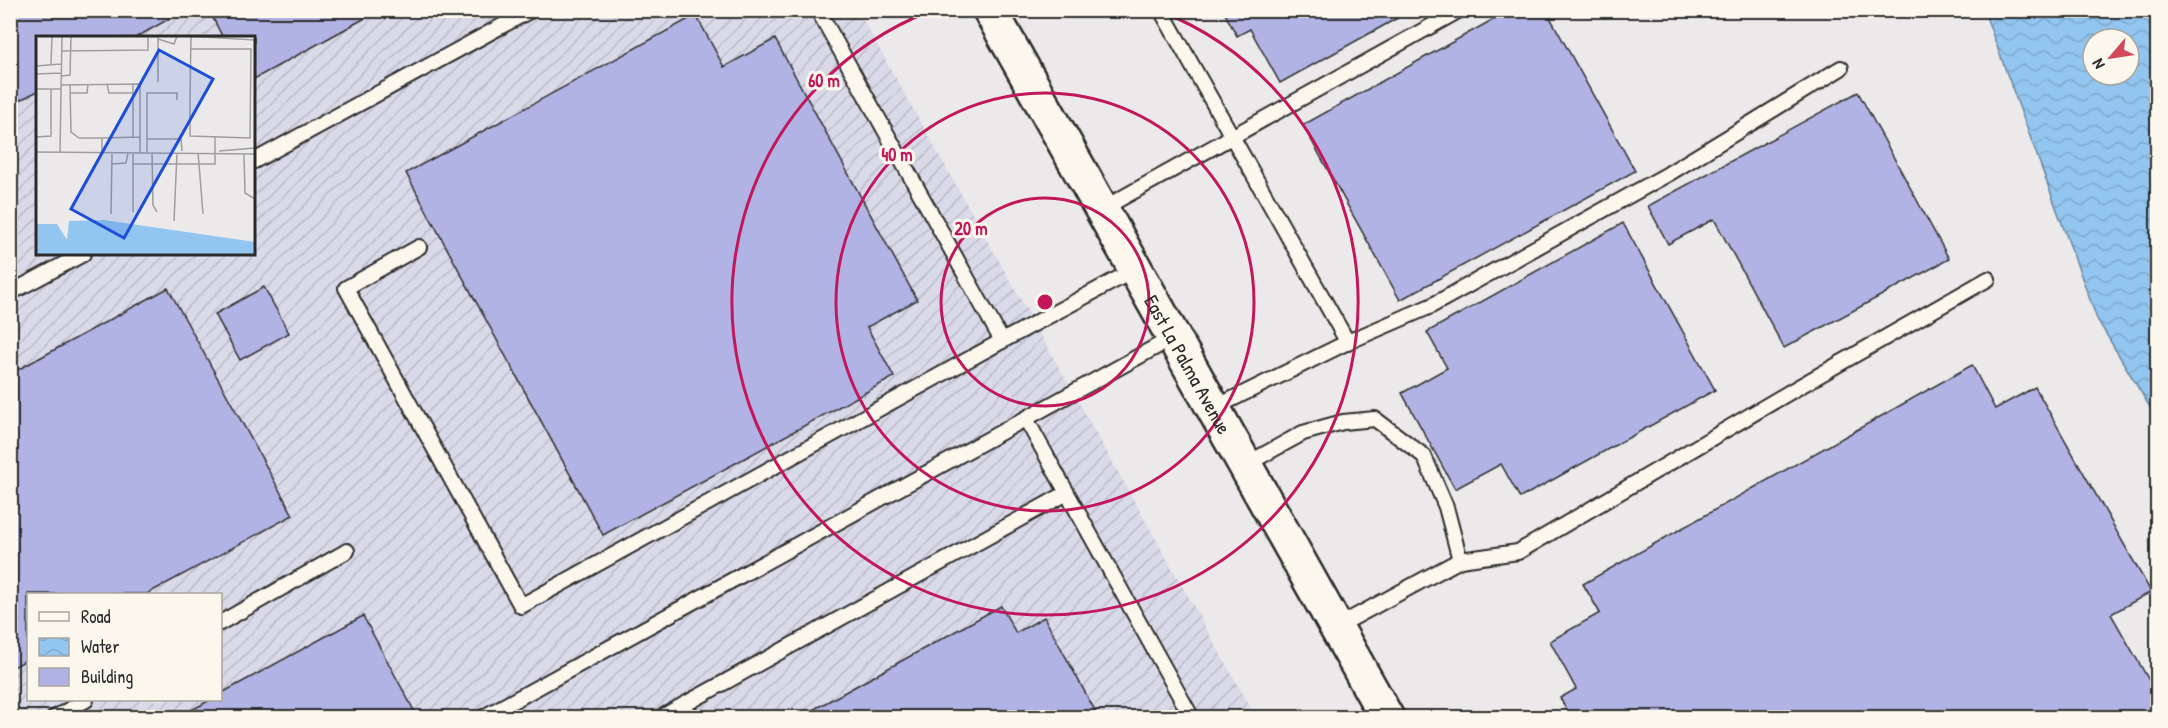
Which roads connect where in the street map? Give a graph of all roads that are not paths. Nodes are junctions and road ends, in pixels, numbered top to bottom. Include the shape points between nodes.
1 (531, 10) edge
2 (818, 10) edge
3 (990, 10) edge
4 (1161, 10) edge
5 (1460, 10) edge
6 (1841, 68) dead end
7 (1233, 137) junction
8 (255, 160) edge
9 (1102, 209) junction
10 (419, 247) dead end
11 (81, 255) edge
12 (1136, 269) junction
13 (1988, 279) dead end
14 (10, 293) edge
15 (1174, 338) junction
16 (1002, 341) junction
17 (1348, 343) junction
18 (1214, 408) junction
19 (1026, 420) junction
20 (1245, 465) junction
21 (1067, 493) junction
22 (347, 551) dead end
23 (1460, 560) junction
24 (222, 622) edge
25 (1336, 627) junction
26 (82, 701) edge
27 (54, 717) edge
28 (482, 717) edge
29 (660, 717) edge
30 (1192, 717) edge
31 (1387, 717) edge

1 - 8 lane
2 - 16 lane
3 - 9 main road, East La Palma Avenue
4 - 7 lane
5 - 7 lane
6 - 17 lane via 1668,174 1452,295
7 - 9 lane
7 - 17 lane
9 - 12 main road, East La Palma Avenue
10 - 16 lane via 346,288 521,606
11 - 14 lane
12 - 15 main road, East La Palma Avenue
12 - 16 lane
13 - 23 lane via 1518,552
15 - 18 main road, East La Palma Avenue
15 - 19 lane
17 - 18 lane
18 - 20 main road, East La Palma Avenue
19 - 21 lane
19 - 28 lane
20 - 23 lane via 1303,433 1343,422 1375,419 1424,456 1446,507
20 - 25 main road, East La Palma Avenue
21 - 29 lane
21 - 30 lane
22 - 24 lane
23 - 25 lane
25 - 31 main road, East La Palma Avenue
26 - 27 lane

